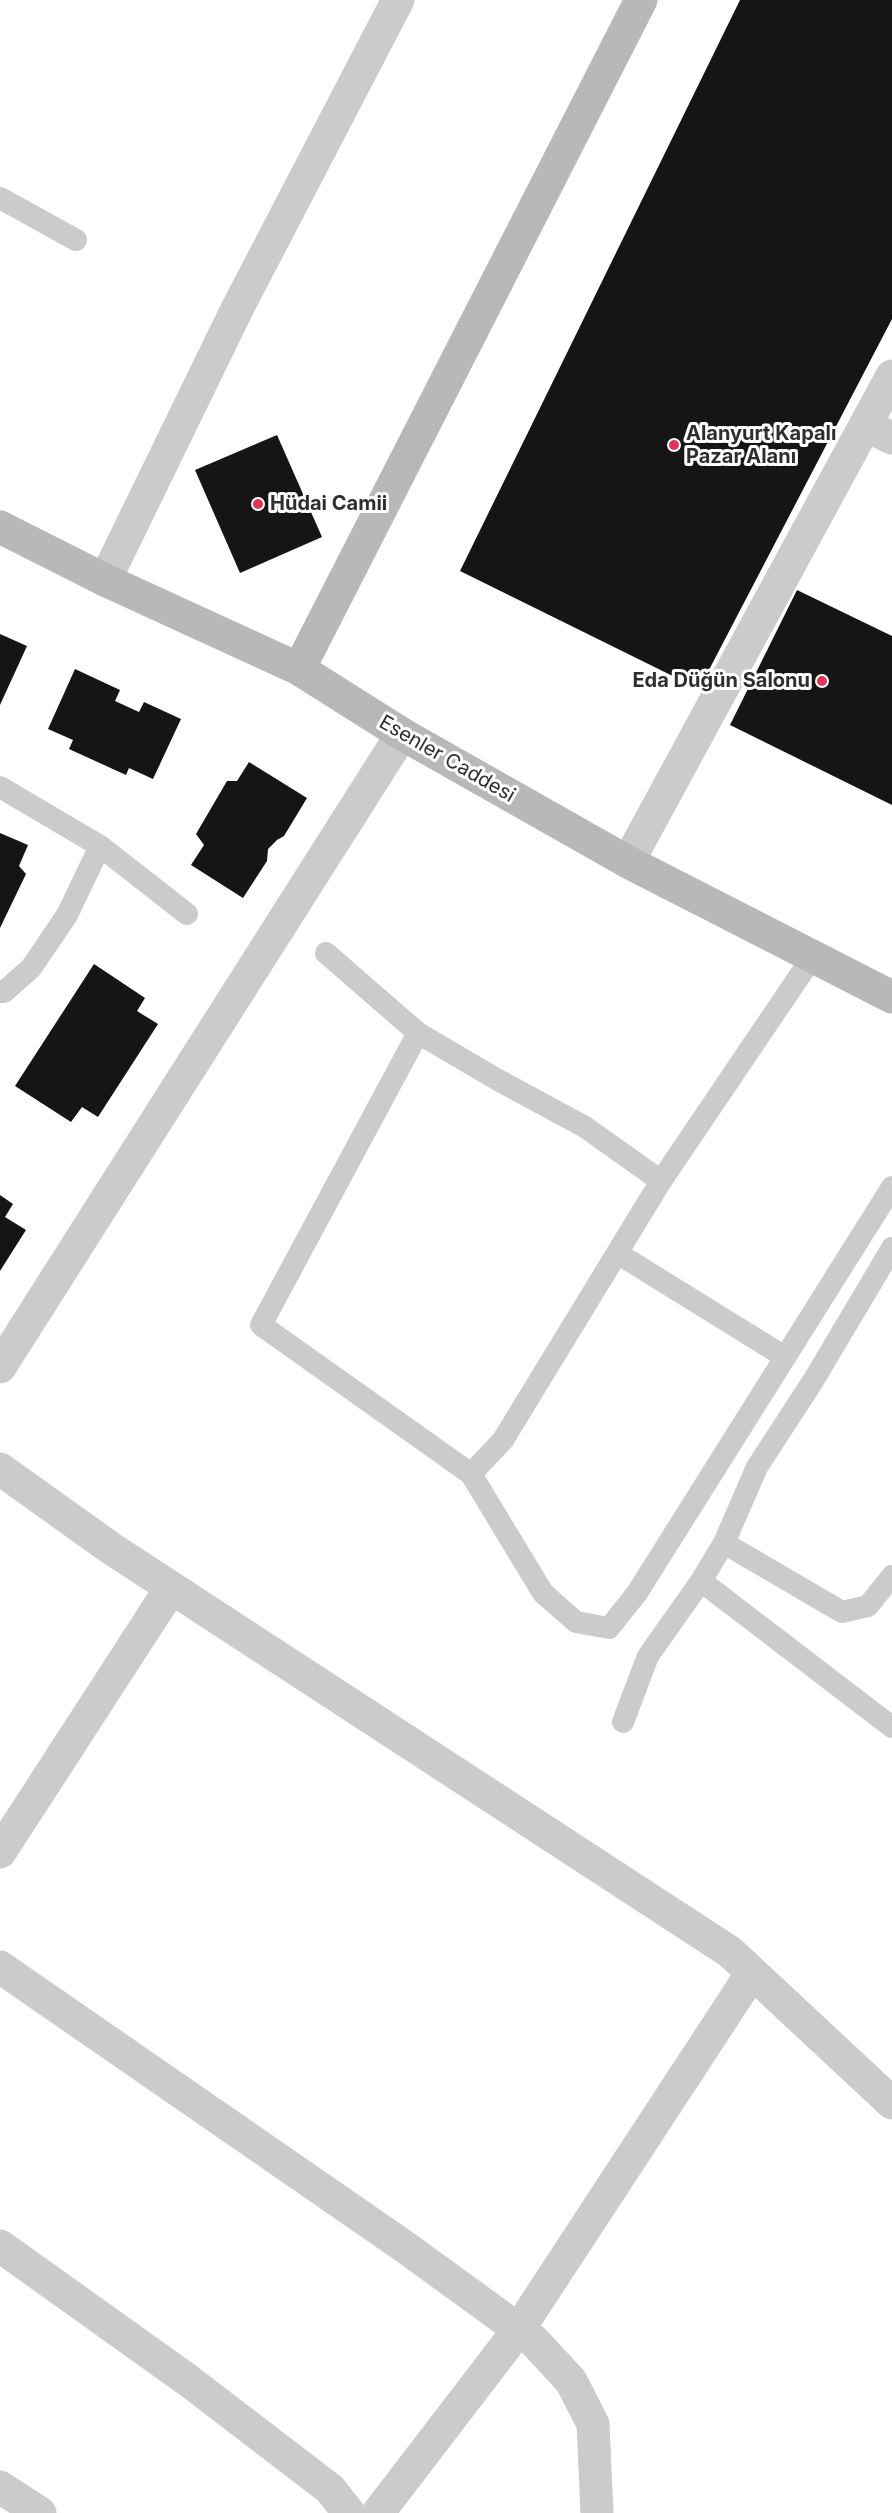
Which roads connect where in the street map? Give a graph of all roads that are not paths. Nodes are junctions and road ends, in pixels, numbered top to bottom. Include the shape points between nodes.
1 (398, 0) edge
2 (641, 0) edge
3 (0, 198) edge
4 (76, 240) dead end
5 (892, 376) edge
6 (879, 432) edge
7 (0, 527) edge
8 (105, 580) junction
9 (298, 669) junction
10 (402, 734) junction
11 (0, 787) edge
12 (100, 846) junction
13 (628, 862) junction
14 (187, 914) dead end
15 (326, 953) dead end
16 (813, 956) junction
17 (1, 994) edge
18 (892, 997) edge
19 (418, 1033) junction
20 (661, 1181) junction
21 (892, 1187) edge
22 (892, 1248) edge
23 (617, 1253) junction
24 (785, 1357) junction
25 (0, 1367) edge
26 (0, 1469) edge
27 (471, 1474) junction
28 (724, 1543) junction
29 (892, 1576) edge
30 (701, 1581) junction
31 (171, 1588) junction
32 (623, 1722) dead end
33 (892, 1727) edge
34 (0, 1852) edge
35 (0, 1966) edge
36 (752, 1973) junction
37 (892, 2103) edge
38 (0, 2246) edge
39 (519, 2329) junction
40 (0, 2487) edge
41 (40, 2513) edge
42 (349, 2513) edge
43 (378, 2513) edge
44 (597, 2513) edge

1 - 8 street via 237,309
2 - 9 street
3 - 4 lane
5 - 6 street
6 - 13 street
7 - 8 street, Esenler Caddesi
8 - 9 street, Esenler Caddesi
9 - 10 street, Esenler Caddesi
10 - 13 street, Esenler Caddesi
10 - 25 street
11 - 12 lane
12 - 14 lane
12 - 17 lane via 67,915 31,969
13 - 16 street, Esenler Caddesi
15 - 19 lane
16 - 18 street, Esenler Caddesi
16 - 20 lane
19 - 20 lane via 585,1127
19 - 27 lane via 261,1325
20 - 23 lane
21 - 24 lane
22 - 28 lane via 757,1467
23 - 24 lane
23 - 27 lane via 503,1440
24 - 27 lane via 637,1593 609,1628 576,1622 543,1593
26 - 31 street
28 - 29 lane via 842,1612 868,1606
28 - 30 lane
30 - 32 lane via 648,1656
30 - 33 lane
31 - 34 street
31 - 36 street via 730,1952
35 - 39 street
36 - 37 street
36 - 39 street
38 - 42 street via 302,2467 330,2489
39 - 43 street
39 - 44 street via 572,2381 593,2424
40 - 41 street

